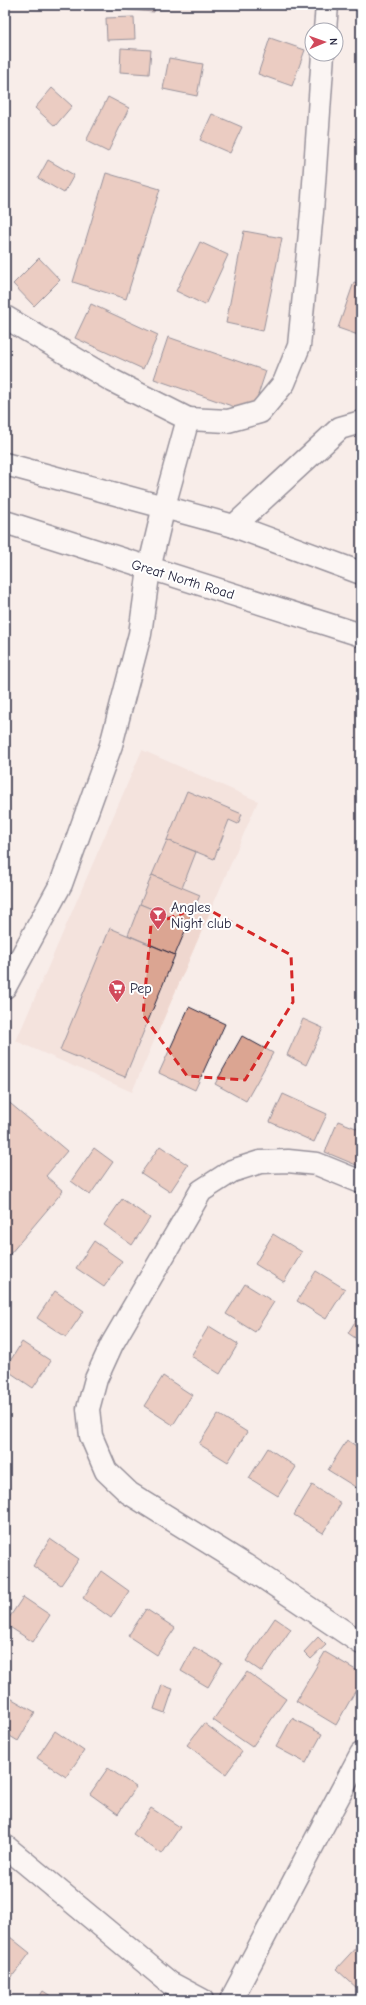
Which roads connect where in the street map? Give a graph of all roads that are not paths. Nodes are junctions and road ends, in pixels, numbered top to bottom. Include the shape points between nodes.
1 (327, 5) edge
2 (326, 22) edge
3 (322, 62) edge
4 (5, 317) edge
5 (188, 419) junction
6 (361, 422) edge
7 (5, 464) edge
8 (164, 506) junction
9 (5, 522) edge
10 (234, 526) junction
11 (149, 569) junction
12 (361, 573) edge
13 (361, 635) edge
14 (5, 987) edge
15 (361, 1182) edge
16 (361, 1643) edge
17 (361, 1754) edge
18 (5, 1846) edge
19 (202, 2000) edge
20 (231, 2000) edge

1 - 2 main road
3 - 5 main road via 299,346 284,383 260,412 228,421
4 - 5 main road via 113,381
5 - 8 main road
6 - 10 main road via 340,428
7 - 8 main road
8 - 10 main road
8 - 11 main road
9 - 11 main road, Great North Road
10 - 12 main road
11 - 13 main road, Great North Road
11 - 14 main road via 140,634 112,746 61,884
15 - 16 main road via 317,1164 260,1162 232,1171 201,1191 112,1344 96,1379 88,1409 90,1436 106,1471 129,1493 245,1565
17 - 20 main road
18 - 19 main road via 170,1983

